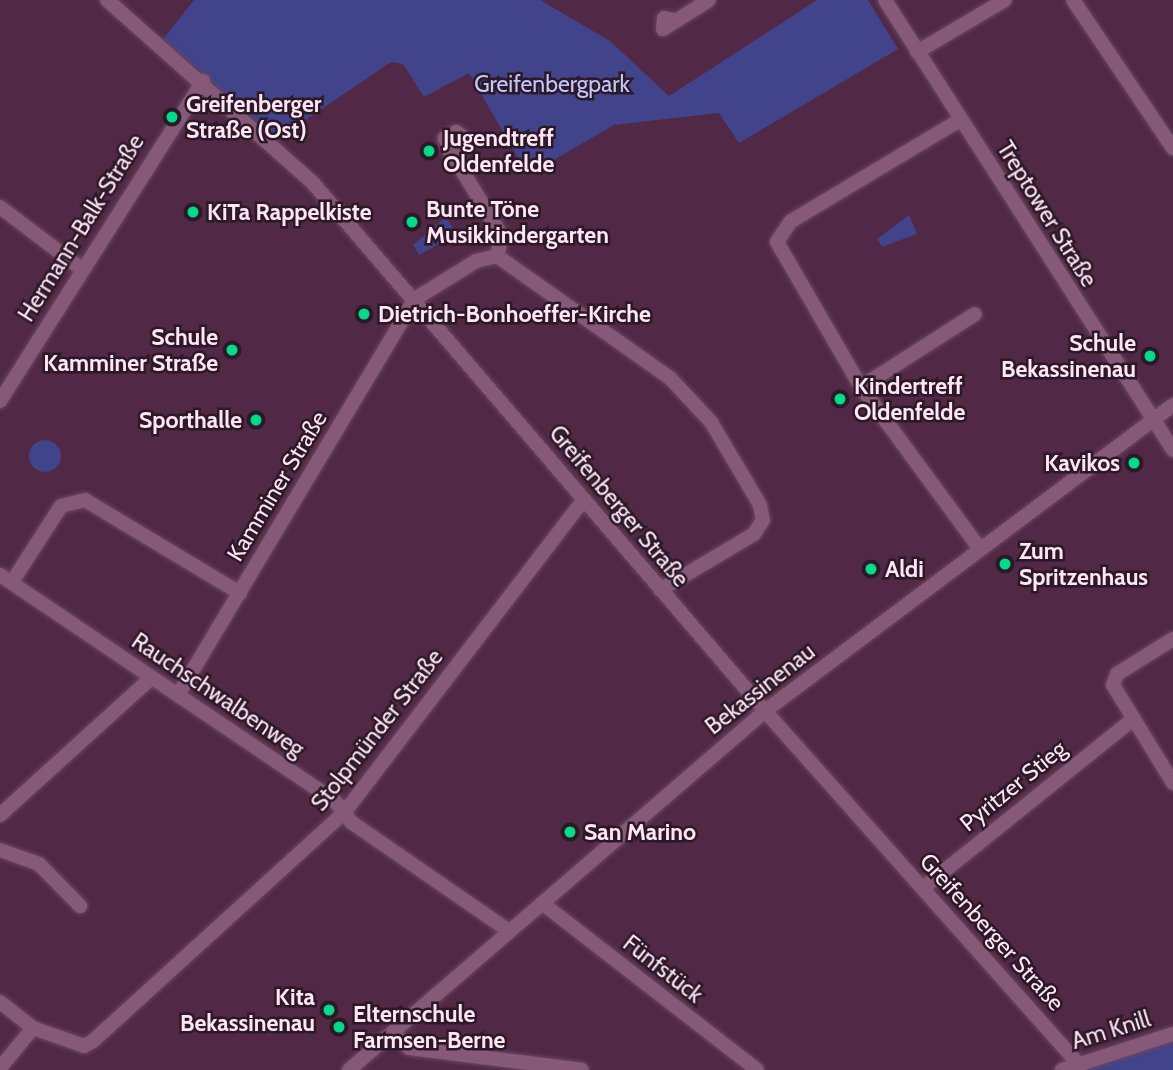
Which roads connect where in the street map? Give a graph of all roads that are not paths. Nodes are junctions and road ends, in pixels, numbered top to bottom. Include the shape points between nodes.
1 (107, 0) edge
2 (709, 0) edge
3 (885, 0) edge
4 (1005, 0) edge
5 (1073, 0) edge
6 (674, 20) dead end
7 (917, 52) junction
8 (203, 81) junction
9 (960, 120) junction
10 (1173, 148) edge
11 (457, 161) dead end
12 (0, 206) edge
13 (497, 256) junction
14 (83, 270) junction
15 (415, 299) junction
16 (975, 314) dead end
17 (861, 387) junction
18 (0, 401) edge
19 (1173, 405) edge
20 (1152, 420) junction
21 (1173, 450) edge
22 (584, 499) junction
23 (981, 549) junction
24 (6, 578) edge
25 (660, 590) junction
26 (240, 593) junction
27 (1173, 639) edge
28 (151, 678) junction
29 (178, 695) junction
30 (765, 711) junction
31 (1133, 719) junction
32 (1173, 783) edge
33 (344, 813) junction
34 (0, 816) edge
35 (0, 850) edge
36 (923, 888) junction
37 (542, 903) junction
38 (80, 906) dead end
39 (509, 931) junction
40 (0, 1002) edge
41 (33, 1028) junction
42 (393, 1033) junction
43 (1173, 1034) edge
44 (1076, 1062) junction
45 (0, 1068) edge
46 (349, 1070) edge
47 (582, 1070) edge
48 (757, 1070) edge
49 (1062, 1070) edge

1 - 8 street, Greifenberger Straße
2 - 6 street
3 - 7 street, Treptower Straße
4 - 7 street
5 - 10 street
7 - 9 street, Treptower Straße
8 - 14 street, Hermann-Balk-Straße
8 - 15 street, Greifenberger Straße via 313,183
9 - 17 street via 791,221 779,234 782,256
9 - 20 street, Treptower Straße
11 - 13 street via 502,236
12 - 14 street
13 - 15 street via 476,261
13 - 25 street via 670,378 711,422 760,505 762,520 754,534
14 - 18 street, Hermann-Balk-Straße
15 - 22 street, Greifenberger Straße
15 - 26 street, Kamminer Straße
16 - 17 street
17 - 23 street
19 - 20 street, Bekassinenau
20 - 21 street, Treptower Straße
20 - 23 street, Bekassinenau
22 - 25 street, Greifenberger Straße
22 - 33 street, Stolpmünder Straße
23 - 30 street, Bekassinenau
24 - 26 street via 61,506 85,500
24 - 28 street, Rauchschwalbenweg
25 - 30 street, Greifenberger Straße
26 - 29 street, Kamminer Straße
27 - 31 street via 1117,674 1113,685
28 - 29 street, Rauchschwalbenweg
28 - 34 street
29 - 33 street, Rauchschwalbenweg via 334,800
30 - 36 street, Greifenberger Straße
30 - 37 street, Bekassinenau
31 - 32 street
31 - 36 street, Pyritzer Stieg
33 - 39 street, Rauchschwalbenweg
33 - 41 street, Stolpmünder Straße via 84,1046
35 - 38 street via 39,864
36 - 44 street, Greifenberger Straße
37 - 39 street, Bekassinenau
37 - 48 street, Fünfstück
39 - 42 street, Bekassinenau
40 - 41 street
41 - 45 street
42 - 46 street, Bekassinenau
42 - 47 street via 409,1048
43 - 44 street, Am Knill
44 - 49 street, Am Knill

